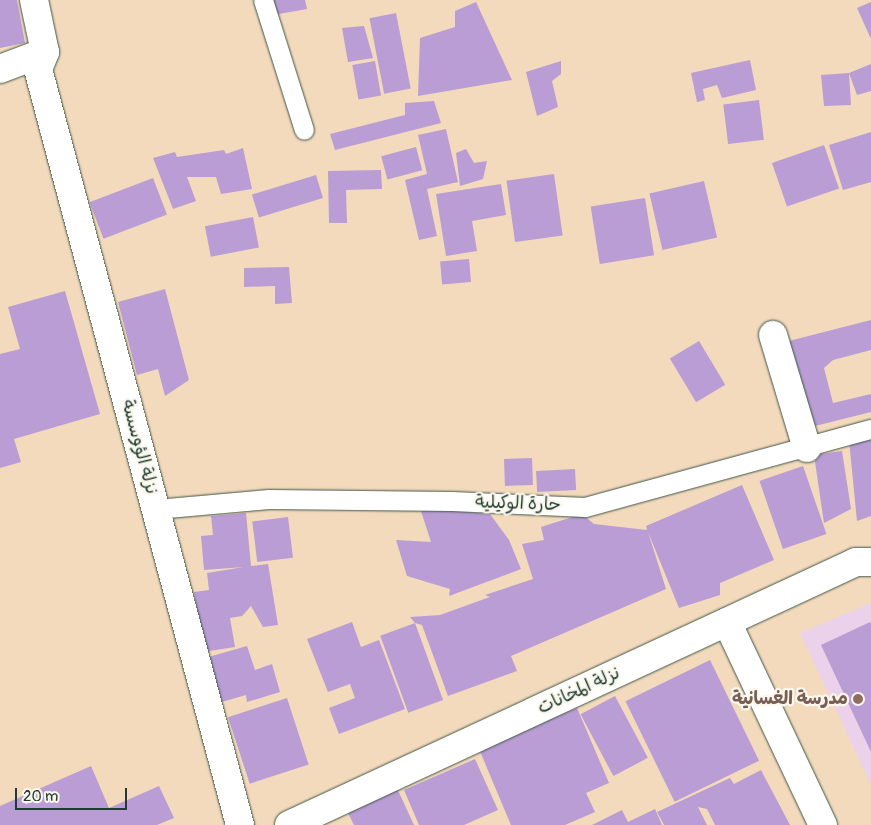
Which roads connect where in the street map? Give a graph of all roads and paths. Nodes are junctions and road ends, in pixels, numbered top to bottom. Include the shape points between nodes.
1 (263, 0) edge
2 (40, 3) edge
3 (42, 60) junction
4 (0, 68) edge
5 (304, 130) dead end
6 (773, 336) dead end
7 (871, 430) edge
8 (806, 448) junction
9 (156, 509) junction
10 (871, 562) edge
11 (728, 622) junction
12 (240, 825) edge
13 (289, 825) edge
14 (823, 825) edge

1 - 5 lane
2 - 3 street, نزلة الؤوسسة
3 - 4 street
3 - 9 street, نزلة الؤوسسة
6 - 8 street
7 - 8 lane, حارة الوكيلية
8 - 9 lane, حارة الوكيلية via 585,507 452,501 269,499
9 - 12 street, نزلة الؤوسسة
10 - 11 street, نزلة المخانات via 856,562
11 - 13 street, نزلة المخانات
11 - 14 street

